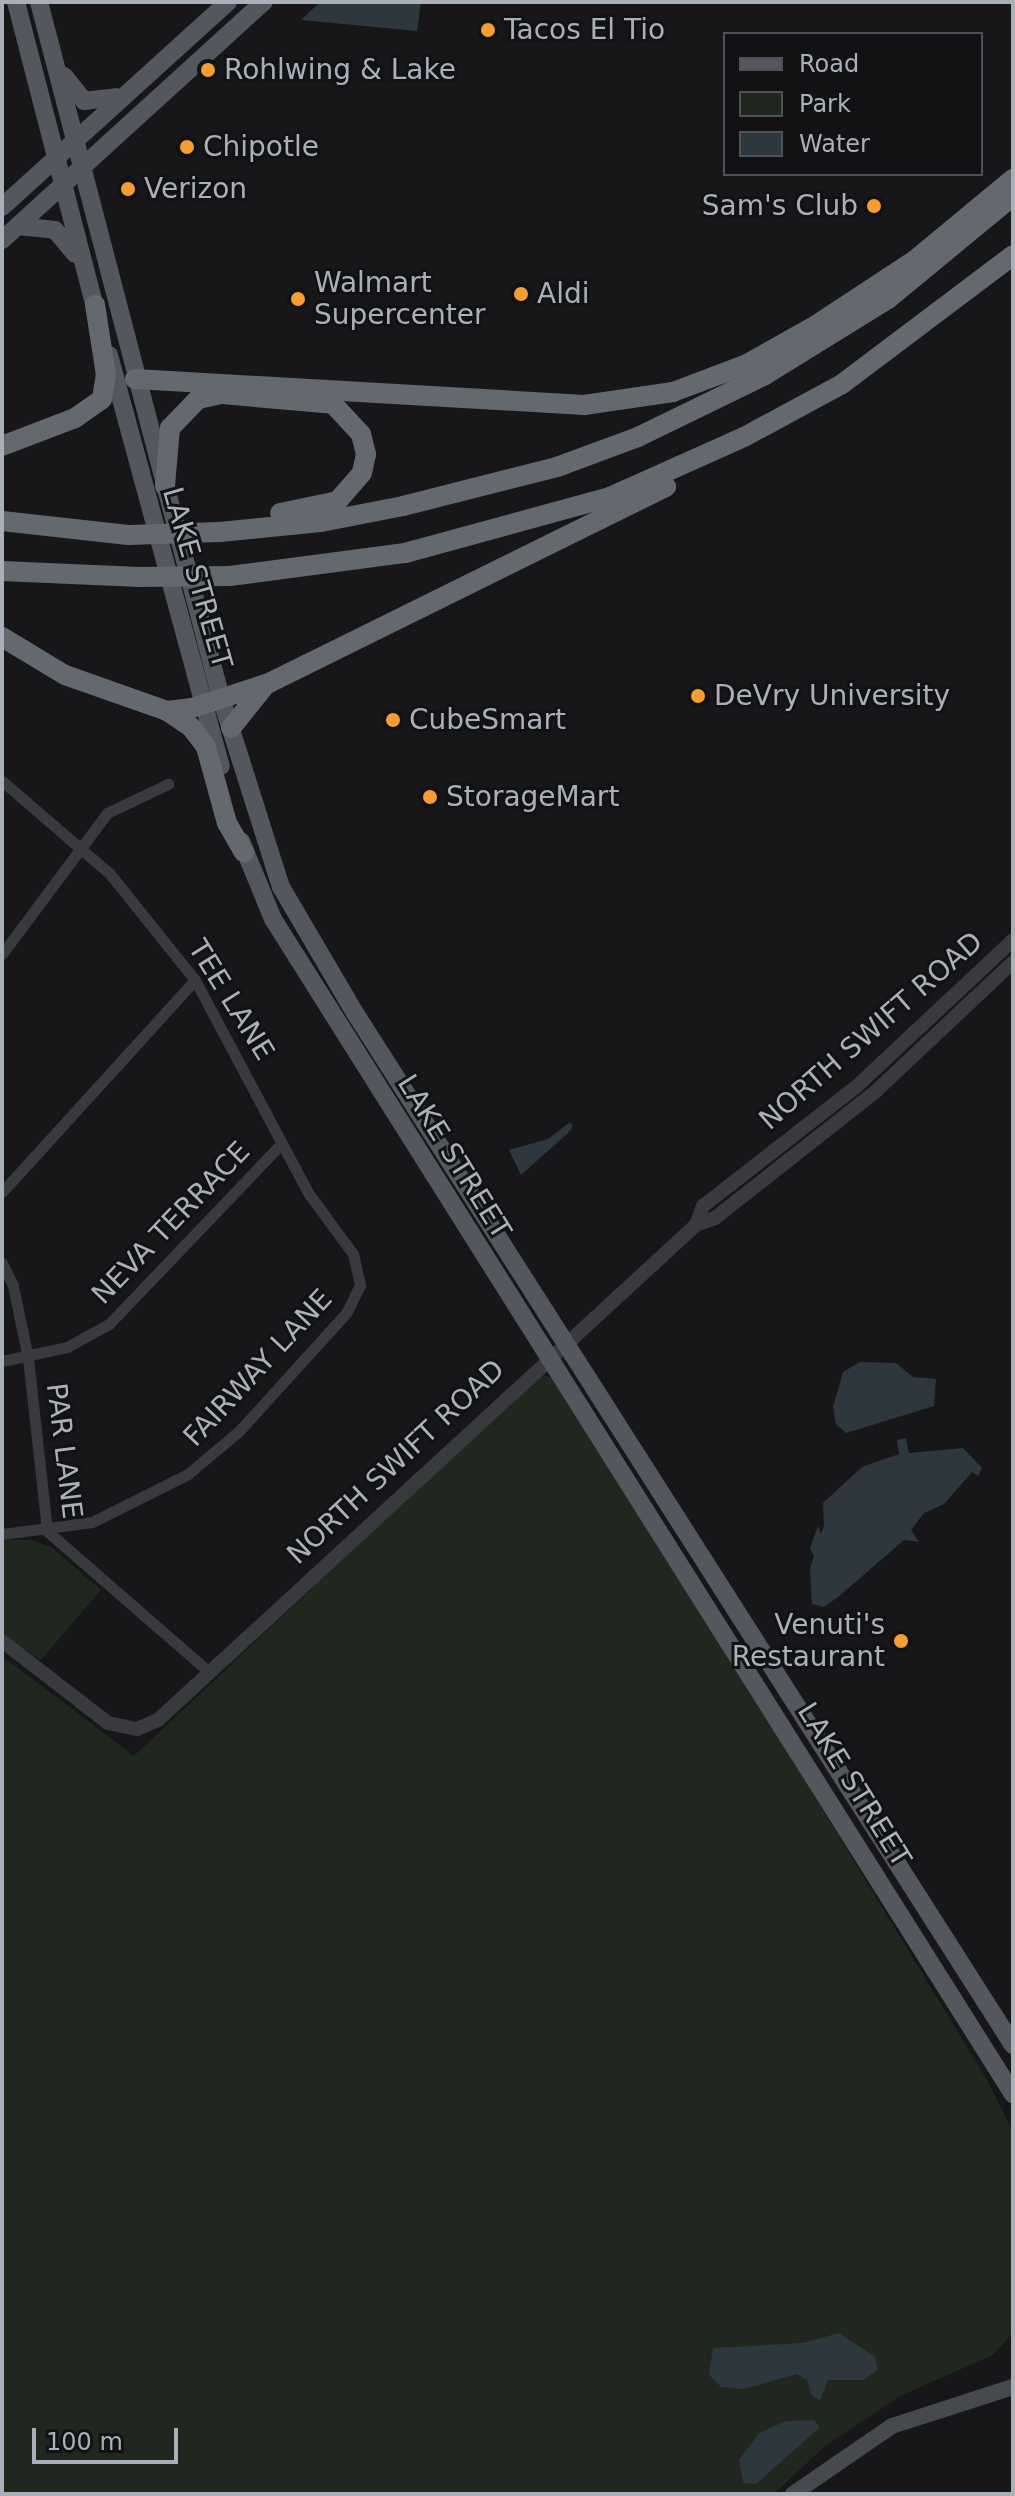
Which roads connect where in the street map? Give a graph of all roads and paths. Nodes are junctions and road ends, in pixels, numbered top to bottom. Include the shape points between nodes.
1 (16, 2) edge
2 (39, 2) edge
3 (228, 2) edge
4 (264, 2) edge
5 (55, 63) junction
6 (128, 92) junction
7 (76, 138) junction
8 (54, 158) junction
9 (83, 166) junction
10 (1013, 179) edge
11 (61, 185) junction
12 (1013, 196) edge
13 (2, 207) edge
14 (18, 226) junction
15 (2, 240) edge
16 (1013, 255) edge
17 (84, 271) junction
18 (95, 305) junction
19 (135, 379) junction
20 (842, 384) junction
21 (129, 427) junction
22 (2, 446) edge
23 (165, 486) junction
24 (2, 521) edge
25 (218, 526) junction
26 (2, 571) edge
27 (2, 637) edge
28 (269, 683) junction
29 (213, 700) junction
30 (167, 711) junction
31 (231, 728) junction
32 (2, 781) edge
33 (168, 784) dead end
34 (79, 845) junction
35 (244, 853) junction
36 (1013, 940) edge
37 (2, 954) edge
38 (1013, 962) edge
39 (195, 980) junction
40 (281, 1144) junction
41 (2, 1192) edge
42 (696, 1225) junction
43 (2, 1263) edge
44 (360, 1285) joint
45 (566, 1341) junction
46 (28, 1358) junction
47 (547, 1358) junction
48 (2, 1361) edge
49 (47, 1531) junction
50 (2, 1534) edge
51 (2, 1641) edge
52 (209, 1672) junction
53 (1013, 2045) edge
54 (1013, 2094) edge
55 (1013, 2387) edge
56 (793, 2494) edge

1 - 8 main road, LAKE STREET
2 - 5 main road, LAKE STREET
3 - 6 main road
4 - 9 main road
5 - 6 main road via 84,101 98,104
5 - 7 main road, LAKE STREET
6 - 7 main road
7 - 8 main road
7 - 9 main road, LAKE STREET
8 - 11 main road, LAKE STREET
8 - 13 main road
9 - 11 main road
9 - 19 main road, LAKE STREET
10 - 19 highway via 915,260 813,327 747,364 673,392 584,405
11 - 14 main road
11 - 17 main road, LAKE STREET
12 - 25 highway via 876,307 765,375 638,437 557,467 403,506 321,522
14 - 15 main road
14 - 17 main road via 55,230
16 - 20 highway
17 - 18 main road, LAKE STREET
18 - 21 main road, LAKE STREET
18 - 22 highway via 106,375 102,399 75,418
19 - 21 main road via 127,403
19 - 23 main road, LAKE STREET
20 - 26 highway, bridge via 744,437 610,497 405,553 230,576
20 - 28 highway via 773,434
21 - 29 main road, LAKE STREET
23 - 25 highway via 170,428 198,399 222,394 333,404 357,426 365,463 355,486 338,501
23 - 29 main road, LAKE STREET
24 - 25 highway, bridge via 127,529
27 - 30 highway via 65,675
28 - 29 highway
28 - 31 highway
29 - 30 highway
29 - 31 main road, LAKE STREET
29 - 35 main road, LAKE STREET
30 - 35 highway via 191,727 206,747 227,823
31 - 45 main road, LAKE STREET via 266,848 295,914
32 - 34 street, TEE LANE
33 - 34 street via 107,813
34 - 37 street
34 - 39 street, TEE LANE via 140,907
35 - 47 main road, LAKE STREET via 273,919
36 - 42 street, NORTH SWIFT ROAD via 856,1087 703,1206
38 - 42 street, NORTH SWIFT ROAD via 874,1093 715,1218
39 - 40 street, TEE LANE via 242,1060
39 - 41 street
40 - 44 street, TEE LANE via 320,1212 353,1254
40 - 46 street, NEVA TERRACE via 126,1310 88,1337
42 - 45 street, NORTH SWIFT ROAD
43 - 46 street, PAR LANE via 13,1286
44 - 49 street, FAIRWAY LANE via 347,1312 202,1464 124,1510
45 - 47 street, NORTH SWIFT ROAD
45 - 53 main road, LAKE STREET
46 - 48 street, NEVA TERRACE
46 - 49 street, PAR LANE
47 - 52 street, NORTH SWIFT ROAD
47 - 54 main road, LAKE STREET
49 - 50 street, FAIRWAY LANE
49 - 52 street, PAR LANE
51 - 52 street, NORTH SWIFT ROAD via 108,1723 129,1729 158,1720
55 - 56 main road via 892,2426

